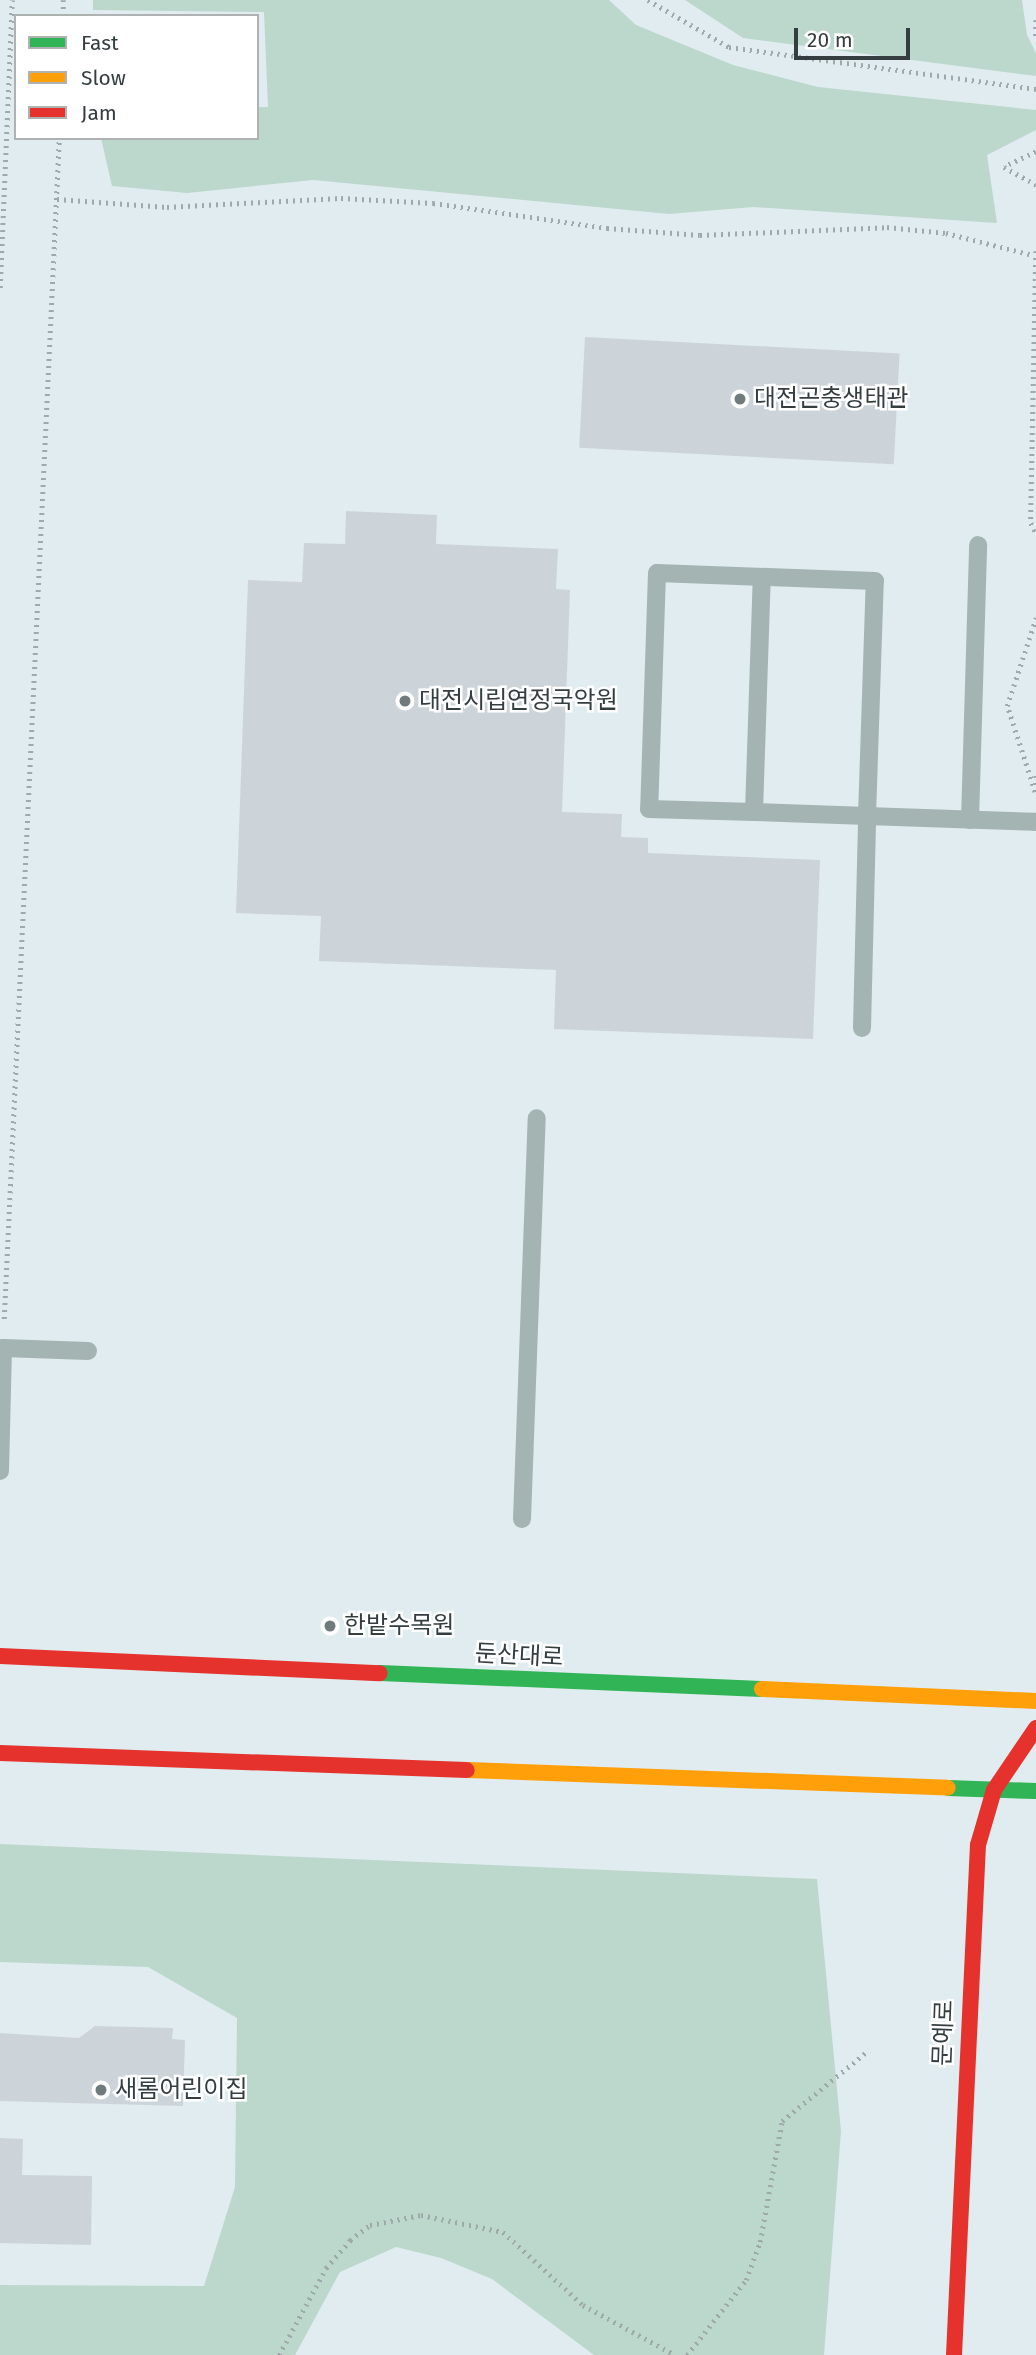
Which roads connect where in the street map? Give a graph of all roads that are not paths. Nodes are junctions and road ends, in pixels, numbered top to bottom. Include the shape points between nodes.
1 (978, 545) dead end
2 (762, 577) junction
3 (754, 812) junction
4 (867, 816) junction
5 (970, 820) junction
6 (1036, 822) edge
7 (862, 1028) dead end
8 (537, 1118) dead end
9 (1, 1348) edge
10 (88, 1351) dead end
11 (0, 1471) edge
12 (522, 1519) dead end
13 (0, 1656) edge
14 (1036, 1701) edge
15 (1036, 1728) edge
16 (0, 1753) edge
17 (994, 1790) junction
18 (1036, 1791) edge
19 (954, 2355) edge

1 - 5 lane
2 - 3 lane
2 - 3 lane via 657,573 649,809
2 - 4 lane via 875,581
3 - 4 lane
4 - 5 lane
4 - 7 lane
5 - 6 lane
8 - 12 lane
9 - 10 lane
9 - 11 lane
13 - 14 main road, 둔산대로
15 - 17 main road, 문예로
16 - 17 main road
17 - 18 main road
17 - 19 main road, 문예로 via 978,1845 972,1898

